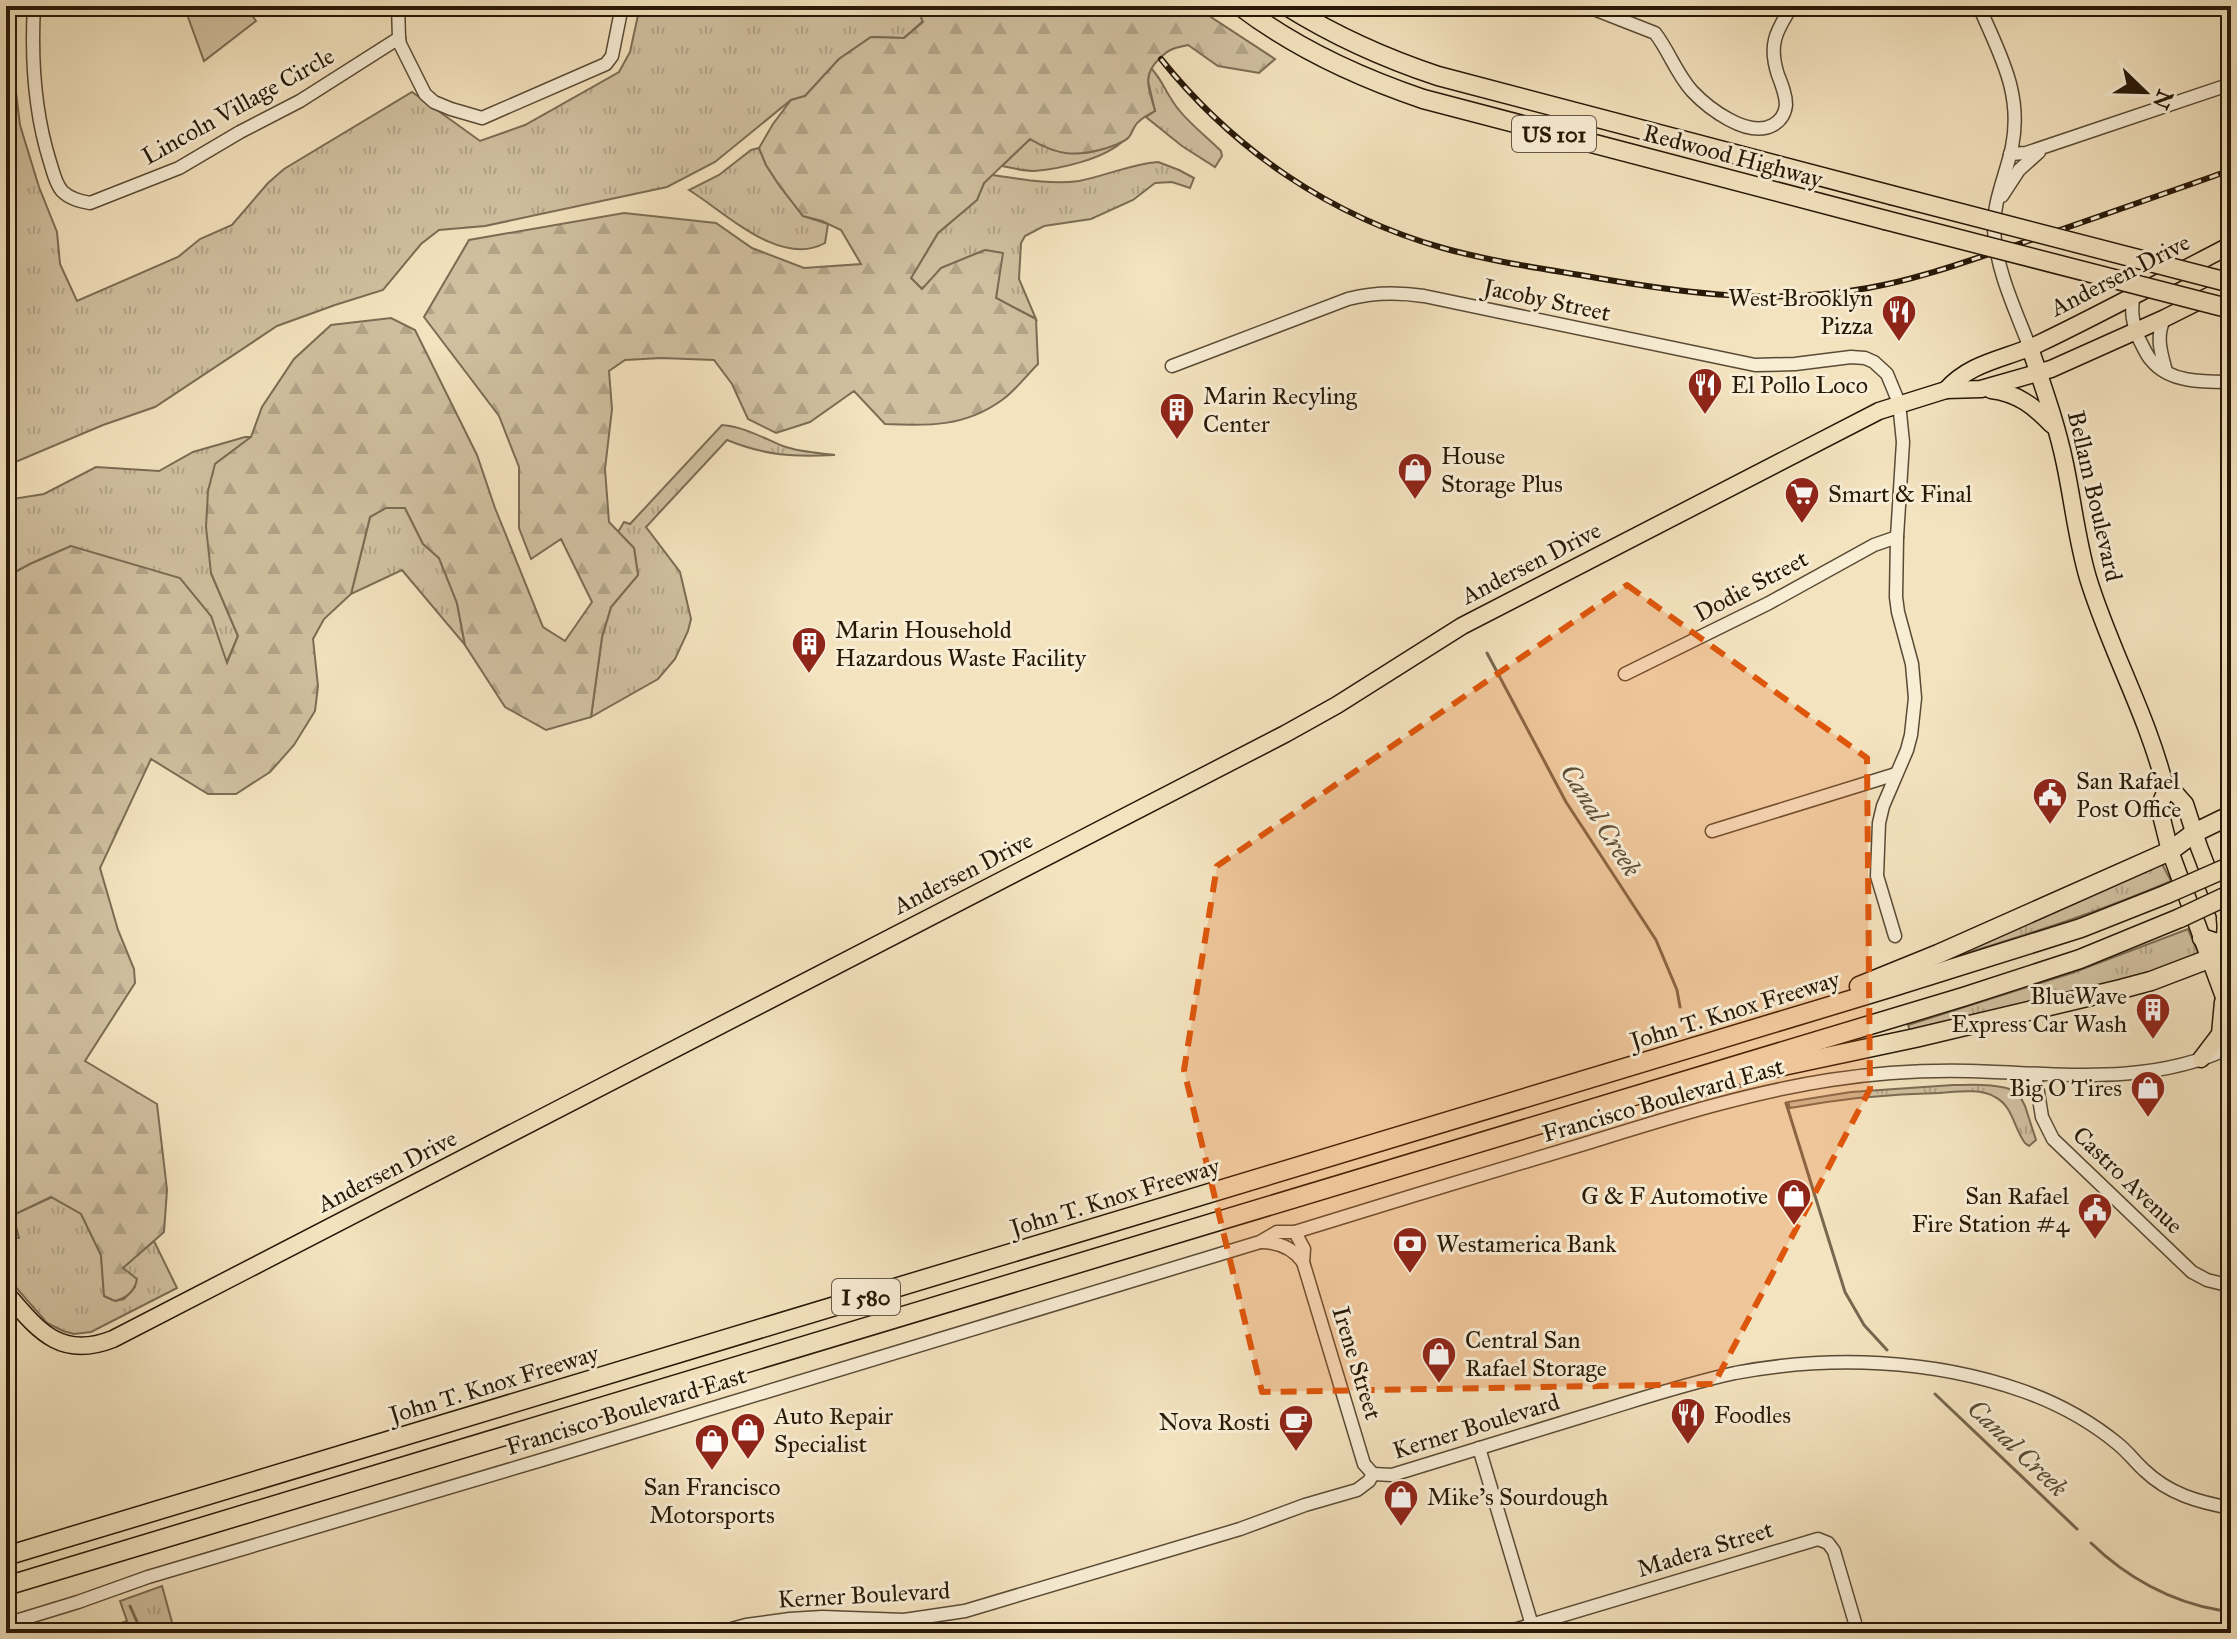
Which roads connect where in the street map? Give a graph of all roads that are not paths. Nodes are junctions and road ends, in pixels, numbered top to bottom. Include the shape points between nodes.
1 (34, 6) edge
2 (398, 6) edge
3 (622, 6) edge
4 (1240, 6) edge
5 (1287, 6) edge
6 (1586, 6) edge
7 (1792, 6) edge
8 (1979, 6) edge
9 (399, 38) junction
10 (2231, 84) edge
11 (2053, 144) junction
12 (2010, 154) junction
13 (1996, 205) junction
14 (2231, 245) edge
15 (2231, 284) edge
16 (2134, 295) junction
17 (2231, 309) edge
18 (2165, 318) junction
19 (2136, 331) junction
20 (2030, 348) junction
21 (1172, 366) dead end
22 (2166, 371) junction
23 (2039, 373) junction
24 (2231, 382) edge
25 (1981, 389) junction
26 (1946, 390) junction
27 (1899, 403) junction
28 (2056, 429) junction
29 (1897, 537) junction
30 (1625, 674) dead end
31 (1896, 774) junction
32 (2166, 790) junction
33 (2231, 815) edge
34 (1712, 831) dead end
35 (2194, 833) junction
36 (2170, 851) junction
37 (2228, 867) edge
38 (2231, 894) edge
39 (2228, 935) edge
40 (1895, 936) dead end
41 (2202, 938) junction
42 (2210, 960) junction
43 (2223, 996) junction
44 (2231, 1016) edge
45 (1726, 1038) junction
46 (2231, 1047) edge
47 (2201, 1059) junction
48 (2035, 1074) junction
49 (1632, 1096) junction
50 (1295, 1232) junction
51 (1260, 1242) junction
52 (1303, 1262) junction
53 (2231, 1286) edge
54 (6, 1293) edge
55 (1479, 1448) junction
56 (1373, 1474) junction
57 (2231, 1508) edge
58 (6, 1556) edge
59 (6, 1586) edge
60 (2231, 1600) edge
61 (6, 1624) edge
62 (1532, 1625) junction
63 (717, 1633) edge
64 (1504, 1633) edge
65 (1858, 1633) edge
66 (2229, 1633) edge

1 - 9 street, Lincoln Village Circle via 34,96 47,152 63,192 90,203 179,168
2 - 9 street
3 - 9 street via 606,64 482,118 425,94
4 - 17 highway, Redwood Highway / US 101, bridge via 1331,61 1423,99
5 - 15 highway, Redwood Highway / US 101, bridge via 1370,51 1438,76
6 - 7 street via 1655,33 1695,94 1754,130 1772,126 1784,113 1773,41
8 - 12 street via 2015,99
10 - 11 street
11 - 12 street
11 - 13 street via 2025,163
12 - 13 street
13 - 20 street via 1996,246
14 - 16 main road, Andersen Drive
15 - 18 main road, Andersen Drive
16 - 19 street
16 - 20 main road, Andersen Drive
18 - 19 main road, Andersen Drive
18 - 22 street via 2159,336
19 - 22 street via 2153,363
19 - 23 main road, Andersen Drive
20 - 23 main road, Bellam Boulevard
20 - 26 main road, Andersen Drive via 1970,369
21 - 27 street, Jacoby Street via 1348,299 1408,294 1755,365 1865,358 1887,374
22 - 24 street via 2190,380
23 - 25 main road, Andersen Drive
23 - 28 main road, Bellam Boulevard
25 - 26 main road, Andersen Drive
25 - 28 main road via 2023,399
26 - 27 main road, Andersen Drive
27 - 29 street via 1903,442
27 - 54 main road, Andersen Drive via 1462,626 1294,729 120,1336 88,1346 63,1343 37,1329
28 - 32 main road, Bellam Boulevard via 2088,576
29 - 30 street, Dodie Street
29 - 31 street via 1898,612 1915,698 1911,735
31 - 34 street
31 - 40 street via 1879,823 1877,866
32 - 35 main road, Bellam Boulevard via 2185,804
32 - 36 main road, Bellam Boulevard via 2159,807
33 - 35 highway
35 - 36 highway
35 - 39 main road, Bellam Boulevard
36 - 41 main road, Bellam Boulevard
36 - 45 highway via 1919,962
37 - 45 highway, John T. Knox Freeway / I 580, bridge via 2034,944
38 - 49 highway, bridge via 2103,950 2009,983
39 - 41 highway
39 - 42 highway
41 - 42 main road, Bellam Boulevard
42 - 43 main road, Bellam Boulevard
42 - 49 highway via 2140,984 1931,1034
43 - 44 main road, Bellam Boulevard
43 - 47 main road via 2220,1034
45 - 58 highway, John T. Knox Freeway / I 580
46 - 47 street, Francisco Boulevard East
47 - 48 street, Francisco Boulevard East via 2132,1073
48 - 50 street, Francisco Boulevard East via 1907,1072 1772,1090
48 - 53 street, Castro Avenue via 2042,1117 2053,1139 2192,1272
49 - 59 highway, I 580
50 - 51 street, Francisco Boulevard East via 1277,1232
50 - 52 street, Irene Street via 1304,1249
51 - 52 street, Francisco Boulevard East via 1286,1247
51 - 61 street, Francisco Boulevard East
52 - 56 street, Irene Street via 1364,1464
55 - 56 street, Kerner Boulevard via 1392,1475
55 - 57 street, Kerner Boulevard via 1736,1373 1815,1364 1889,1364 1968,1376 2042,1399 2109,1437 2174,1493
55 - 62 street
56 - 63 street, Kerner Boulevard via 1357,1490 965,1611 904,1620 790,1619
60 - 66 street
62 - 64 street, Madera Street
62 - 65 street, Madera Street via 1818,1539 1834,1551

